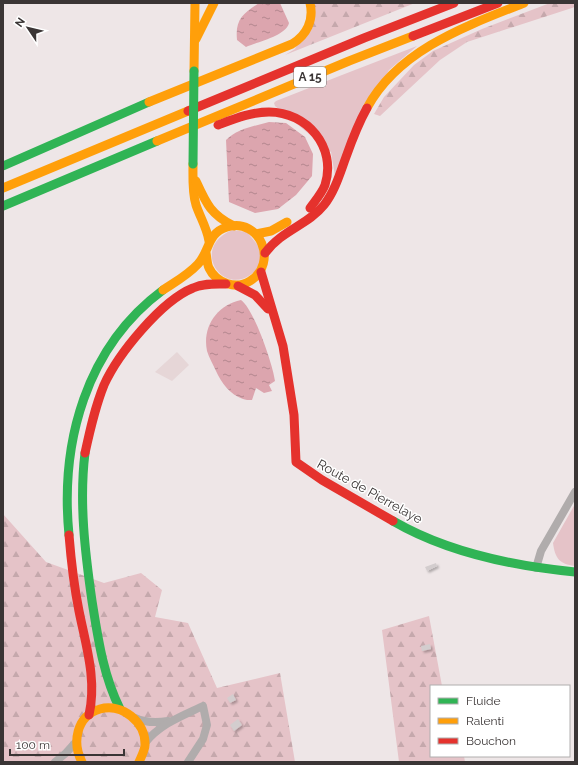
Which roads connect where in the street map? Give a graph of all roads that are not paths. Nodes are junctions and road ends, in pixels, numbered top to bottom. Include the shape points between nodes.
1 (195, 3) edge
2 (214, 3) edge
3 (310, 3) edge
4 (454, 3) edge
5 (498, 3) edge
6 (524, 3) edge
7 (194, 45) junction
8 (124, 155) junction
9 (3, 166) edge
10 (194, 177) junction
11 (3, 188) edge
12 (3, 206) edge
13 (234, 226) junction
14 (256, 234) junction
15 (209, 241) junction
16 (206, 253) junction
17 (265, 254) junction
18 (261, 272) junction
19 (226, 284) junction
20 (238, 286) junction
21 (275, 320) junction
22 (575, 492) edge
23 (536, 568) junction
24 (575, 572) edge
25 (120, 709) junction
26 (89, 715) junction
27 (135, 718) junction
28 (173, 720) junction
29 (76, 742) junction
30 (145, 743) junction
31 (55, 762) edge
32 (82, 762) edge
33 (139, 762) edge
34 (188, 762) edge

1 - 7 main road
2 - 7 main road
3 - 9 main road via 310,23 299,40 292,44 44,146
4 - 11 main road, A 15
5 - 8 main road, A 15 via 349,61
6 - 17 main road via 438,40 411,58 392,75 363,115 326,204 316,214 276,240
7 - 10 main road, bridge
8 - 12 main road, A 15
8 - 14 main road via 140,157 214,126 257,113 285,113 304,121 316,132 328,158 325,185 310,208 271,231
10 - 13 main road via 211,212 220,220
10 - 15 main road via 196,207
13 - 14 main road via 244,227
13 - 15 main road via 222,229
14 - 17 main road
15 - 16 main road
16 - 19 main road via 207,266 211,273
16 - 26 main road via 194,268 145,305 115,340 92,378 77,421 69,466 68,512 75,586 92,680 93,701
17 - 18 main road
18 - 20 main road via 251,281
18 - 21 main road, Route de Pierrelaye
19 - 20 main road
19 - 25 main road via 201,285 189,290 164,307 143,327 108,377 96,404 88,433 82,480 85,552 103,664
20 - 21 main road, Route de Pierrelaye via 259,298
21 - 23 main road, Route de Pierrelaye via 283,346 294,415 296,462 403,527 467,552
22 - 23 street via 542,551
23 - 24 main road, Route de Pierrelaye
25 - 26 main road via 101,709
25 - 27 main road
26 - 29 main road via 80,727
27 - 28 street via 148,722
27 - 30 main road via 144,732
28 - 30 street via 155,731
28 - 34 street via 203,706 207,725 203,738
29 - 31 street
29 - 32 main road
30 - 33 main road

